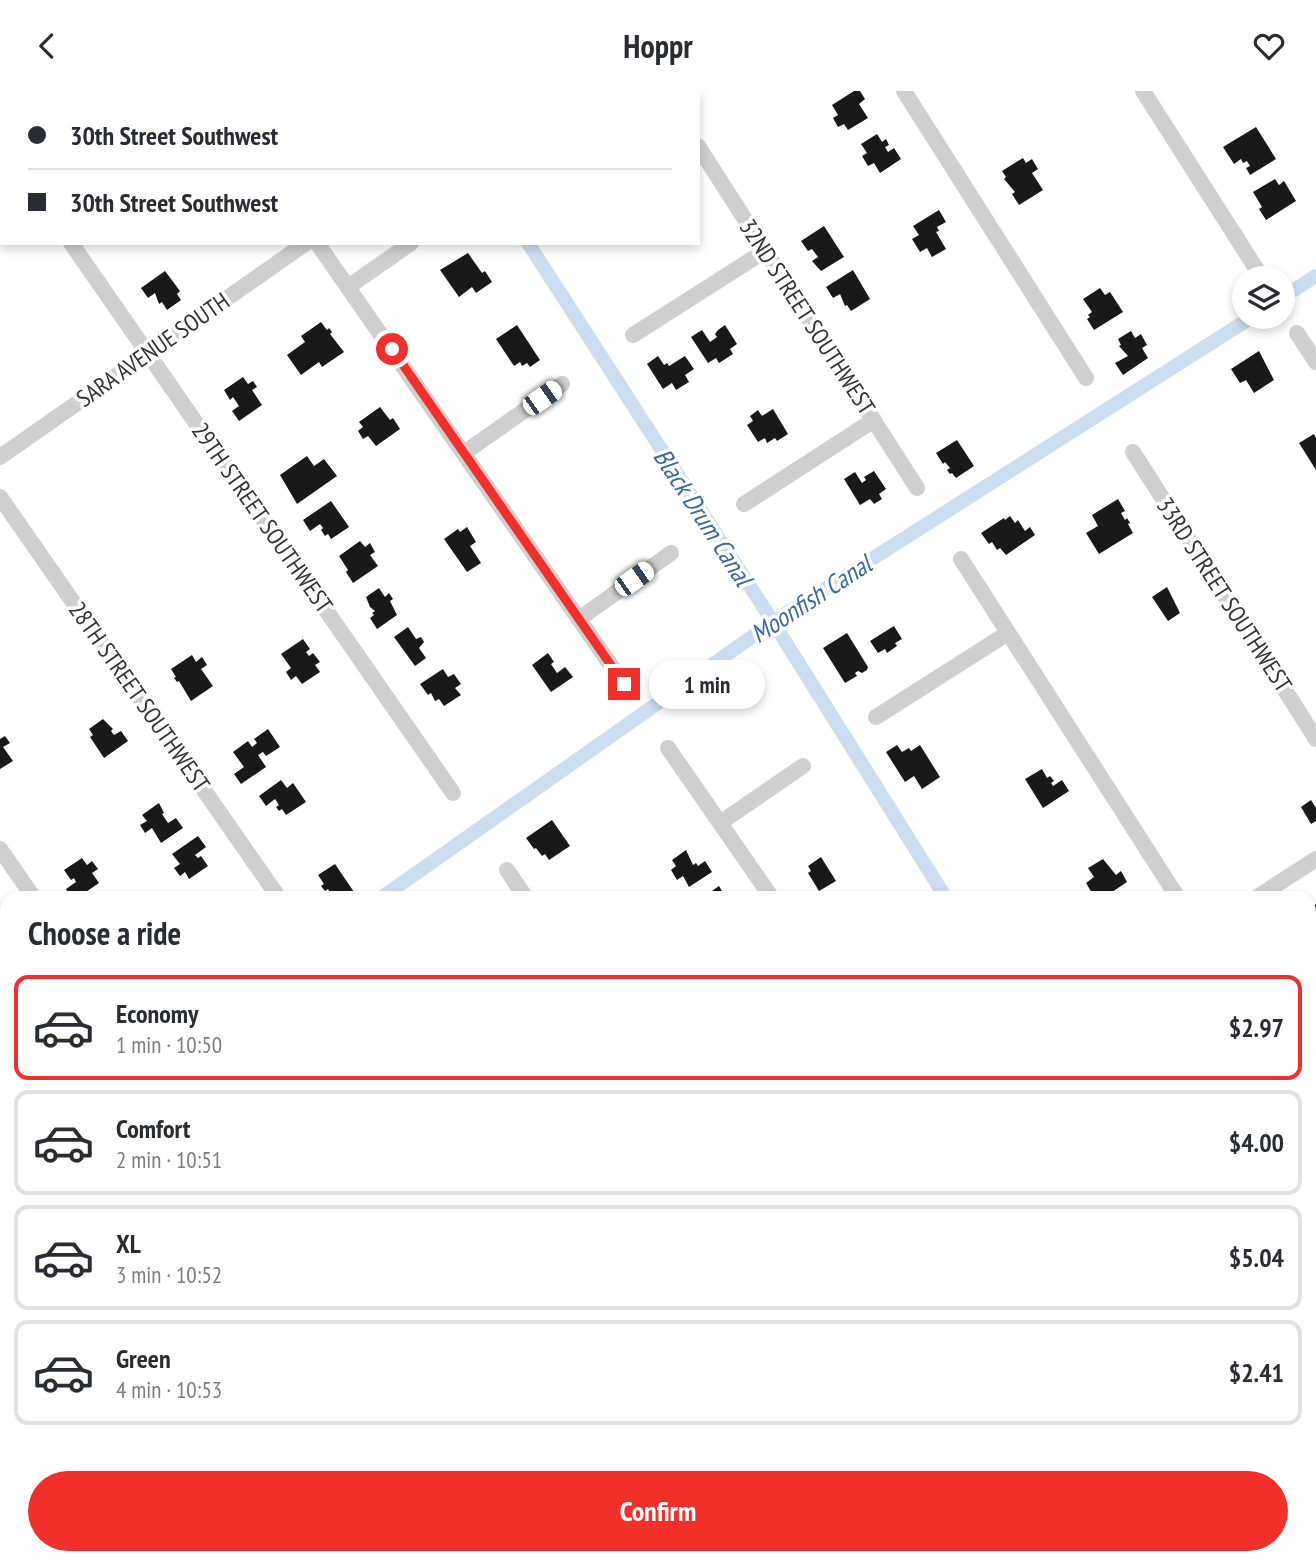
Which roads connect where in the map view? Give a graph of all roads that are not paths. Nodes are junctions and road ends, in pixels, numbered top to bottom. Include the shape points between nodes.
1 (904, 91) edge
2 (1143, 91) edge
3 (700, 149) edge
4 (72, 245) edge
5 (303, 245) edge
6 (318, 245) edge
7 (408, 245) edge
8 (765, 251) junction
9 (1255, 266) edge
10 (348, 287) junction
11 (1297, 333) dead end
12 (633, 335) dead end
13 (148, 354) junction
14 (1316, 362) edge
15 (1086, 378) dead end
16 (562, 384) dead end
17 (874, 421) junction
18 (1133, 452) dead end
19 (464, 453) junction
20 (0, 457) edge
21 (917, 488) dead end
22 (0, 497) edge
23 (744, 504) dead end
24 (671, 553) dead end
25 (961, 559) dead end
26 (579, 619) junction
27 (1008, 633) junction
28 (624, 684) dead end
29 (876, 717) dead end
30 (1316, 739) edge
31 (668, 748) dead end
32 (803, 766) dead end
33 (453, 793) dead end
34 (720, 823) junction
35 (0, 849) edge
36 (1316, 859) edge
37 (507, 870) dead end
38 (29, 891) edge
39 (274, 891) edge
40 (521, 891) edge
41 (767, 891) edge
42 (1174, 891) edge
43 (1267, 891) edge

1 - 15 street
2 - 9 street
3 - 8 street, 32ND STREET SOUTHWEST
4 - 13 street, 29TH STREET SOUTHWEST
5 - 13 street, SARA AVENUE SOUTH
6 - 10 street
7 - 10 street
8 - 12 street
8 - 17 street, 32ND STREET SOUTHWEST
10 - 19 street
11 - 14 street
13 - 20 street, SARA AVENUE SOUTH
13 - 33 street, 29TH STREET SOUTHWEST
16 - 19 street
17 - 21 street, 32ND STREET SOUTHWEST
17 - 23 street
18 - 30 street, 33RD STREET SOUTHWEST
19 - 26 street
22 - 39 street, 28TH STREET SOUTHWEST
24 - 26 street
25 - 27 street
26 - 28 street
27 - 29 street
27 - 42 street
31 - 34 street
32 - 34 street
34 - 41 street
35 - 38 street
36 - 43 street
37 - 40 street

